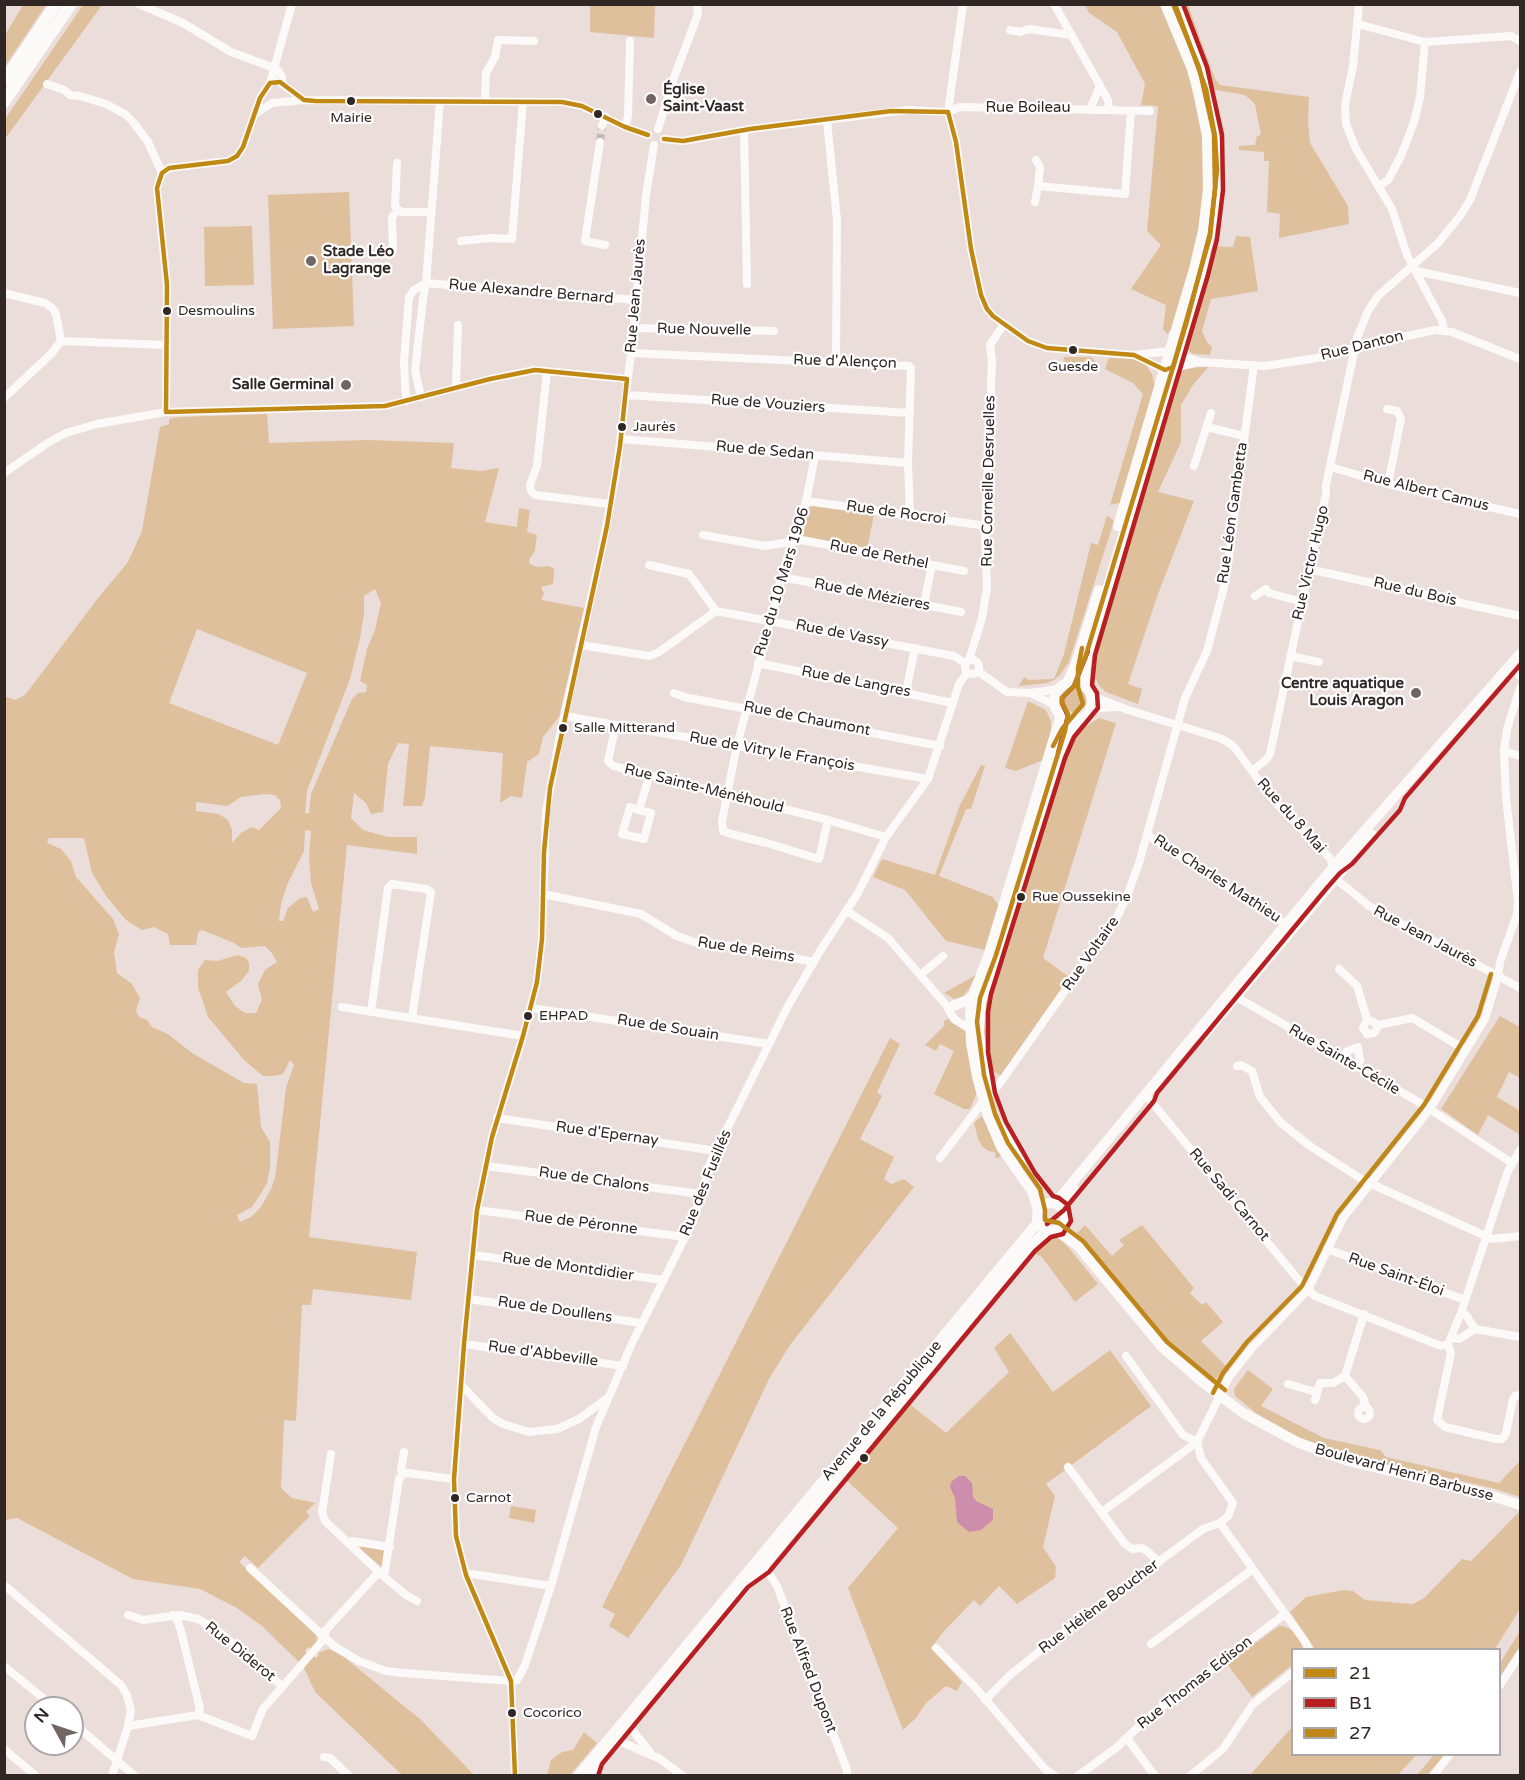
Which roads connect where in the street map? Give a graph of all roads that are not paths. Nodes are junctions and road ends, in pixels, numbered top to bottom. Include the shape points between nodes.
1 (56, 4) edge
2 (72, 4) edge
3 (139, 4) edge
4 (292, 4) edge
5 (697, 4) edge
6 (963, 4) edge
7 (1054, 4) edge
8 (1165, 4) edge
9 (1174, 4) edge
10 (1359, 4) edge
11 (162, 8) edge
12 (1358, 24) junction
13 (1011, 30) dead end
14 (1071, 35) junction
15 (534, 41) dead end
16 (630, 41) dead end
17 (1521, 41) edge
18 (1425, 42) junction
19 (273, 68) junction
20 (1521, 72) edge
21 (4, 81) edge
22 (270, 83) junction
23 (47, 84) dead end
24 (284, 85) junction
25 (1100, 86) junction
26 (265, 92) junction
27 (304, 100) junction
28 (440, 100) junction
29 (4, 102) edge
30 (485, 102) junction
31 (523, 102) junction
32 (277, 103) junction
33 (1090, 108) junction
34 (1109, 109) junction
35 (1131, 111) junction
36 (1150, 111) dead end
37 (948, 112) junction
38 (255, 115) junction
39 (827, 121) junction
40 (625, 127) junction
41 (658, 129) junction
42 (744, 130) junction
43 (648, 135) junction
44 (664, 139) junction
45 (600, 142) tunnel mouth
46 (654, 145) junction
47 (1036, 160) dead end
48 (398, 163) dead end
49 (162, 173) junction
50 (1038, 186) junction
51 (1378, 186) junction
52 (1035, 202) dead end
53 (398, 210) junction
54 (431, 212) junction
55 (461, 241) dead end
56 (606, 245) dead end
57 (393, 250) dead end
58 (1414, 269) junction
59 (426, 283) junction
60 (747, 284) dead end
61 (4, 293) edge
62 (1521, 293) edge
63 (635, 300) junction
64 (1004, 324) junction
65 (458, 325) dead end
66 (633, 328) junction
67 (1444, 330) junction
68 (774, 331) dead end
69 (61, 341) junction
70 (167, 345) junction
71 (1355, 347) junction
72 (1174, 352) junction
73 (630, 353) junction
74 (1134, 355) junction
75 (1521, 359) edge
76 (836, 362) junction
77 (1199, 362) junction
78 (1254, 365) junction
79 (1169, 368) junction
80 (548, 370) junction
81 (627, 379) junction
82 (456, 387) junction
83 (626, 395) junction
84 (421, 397) junction
85 (4, 398) edge
86 (406, 401) junction
87 (1387, 409) dead end
88 (166, 412) junction
89 (910, 413) junction
90 (1211, 413) dead end
91 (1207, 427) junction
92 (1244, 436) junction
93 (621, 439) junction
94 (815, 456) junction
95 (908, 463) junction
96 (1194, 466) dead end
97 (1331, 467) junction
98 (6, 470) edge
99 (1388, 484) junction
100 (806, 501) junction
101 (610, 504) junction
102 (1521, 514) edge
103 (910, 515) junction
104 (986, 524) junction
105 (703, 534) dead end
106 (794, 540) junction
107 (649, 565) dead end
108 (932, 565) junction
109 (1309, 569) junction
110 (964, 571) dead end
111 (782, 577) junction
112 (1255, 596) dead end
113 (1302, 602) junction
114 (924, 604) junction
115 (716, 611) junction
116 (961, 612) dead end
117 (1521, 616) edge
118 (770, 620) junction
119 (581, 645) junction
120 (915, 648) junction
121 (1521, 654) edge
122 (1290, 656) junction
123 (1319, 662) dead end
124 (758, 663) junction
125 (972, 664) junction
126 (1517, 668) edge
127 (967, 673) joint
128 (1063, 686) junction
129 (1521, 688) edge
130 (1088, 691) junction
131 (906, 692) junction
132 (674, 693) dead end
133 (1030, 693) junction
134 (953, 703) junction
135 (1055, 705) junction
136 (1119, 707) junction
137 (747, 708) junction
138 (1089, 709) junction
139 (1061, 715) junction
140 (565, 716) junction
141 (1080, 718) junction
142 (616, 725) junction
143 (1178, 725) junction
144 (737, 745) junction
145 (940, 746) junction
146 (1504, 751) junction
147 (1521, 756) edge
148 (1252, 771) junction
149 (649, 777) junction
150 (927, 779) junction
151 (728, 796) junction
152 (639, 810) dead end
153 (828, 820) junction
154 (1147, 835) junction
155 (886, 837) junction
156 (1336, 872) junction
157 (543, 894) junction
158 (847, 911) junction
159 (1290, 926) junction
160 (943, 956) dead end
161 (814, 962) junction
162 (1339, 969) dead end
163 (920, 975) junction
164 (1498, 976) junction
165 (1521, 988) edge
166 (1233, 995) junction
167 (973, 996) junction
168 (949, 1005) junction
169 (342, 1007) dead end
170 (531, 1008) junction
171 (371, 1012) junction
172 (974, 1017) junction
173 (412, 1018) junction
174 (1367, 1019) junction
175 (1379, 1025) junction
176 (970, 1029) junction
177 (1366, 1034) junction
178 (523, 1036) junction
179 (768, 1045) junction
180 (1358, 1047) junction
181 (1466, 1050) junction
182 (1342, 1059) junction
183 (1237, 1066) dead end
184 (1356, 1067) junction
185 (986, 1098) junction
186 (1150, 1100) junction
187 (1430, 1109) junction
188 (497, 1118) junction
189 (1521, 1150) edge
190 (716, 1151) junction
191 (940, 1158) dead end
192 (1512, 1163) junction
193 (486, 1166) junction
194 (1372, 1182) junction
195 (701, 1194) junction
196 (1057, 1209) junction
197 (477, 1210) junction
198 (1038, 1216) junction
199 (1051, 1230) junction
200 (1521, 1236) edge
201 (685, 1237) junction
202 (1486, 1237) junction
203 (1078, 1246) junction
204 (1327, 1249) junction
205 (472, 1255) junction
206 (664, 1280) junction
207 (1308, 1290) junction
208 (468, 1299) junction
209 (1465, 1300) junction
210 (1461, 1313) junction
211 (1364, 1314) junction
212 (642, 1323) junction
213 (1475, 1329) junction
214 (1521, 1337) edge
215 (1451, 1341) junction
216 (464, 1344) junction
217 (1126, 1356) dead end
218 (623, 1366) junction
219 (1346, 1376) junction
220 (1288, 1384) dead end
221 (461, 1385) junction
222 (1521, 1395) edge
223 (1220, 1396) junction
224 (609, 1397) junction
225 (1366, 1407) dead end
226 (1197, 1442) junction
227 (404, 1452) dead end
228 (331, 1454) dead end
229 (1068, 1467) dead end
230 (403, 1474) junction
231 (454, 1479) junction
232 (1521, 1505) edge
233 (1102, 1512) junction
234 (1220, 1523) junction
235 (349, 1544) junction
236 (390, 1546) junction
237 (1159, 1562) junction
238 (760, 1564) junction
239 (250, 1568) dead end
240 (1253, 1569) junction
241 (380, 1573) junction
242 (466, 1575) junction
243 (4, 1585) edge
244 (551, 1586) junction
245 (417, 1601) dead end
246 (727, 1602) junction
247 (1285, 1614) junction
248 (128, 1615) dead end
249 (173, 1615) junction
250 (198, 1619) junction
251 (181, 1631) junction
252 (324, 1636) junction
253 (1150, 1644) dead end
254 (936, 1648) dead end
255 (1308, 1648) edge
256 (1521, 1654) edge
257 (4, 1666) edge
258 (1291, 1675) edge
259 (511, 1682) junction
260 (1501, 1684) edge
261 (282, 1686) junction
262 (40, 1696) edge
263 (985, 1700) junction
264 (198, 1715) junction
265 (128, 1726) junction
266 (629, 1726) junction
267 (84, 1732) edge
268 (1128, 1737) junction
269 (617, 1740) junction
270 (4, 1749) edge
271 (653, 1755) junction
272 (1449, 1756) edge
273 (324, 1757) dead end
274 (117, 1760) junction
275 (36, 1776) edge
276 (112, 1776) edge
277 (135, 1776) edge
278 (350, 1776) edge
279 (515, 1776) edge
280 (578, 1776) edge
281 (588, 1776) edge
282 (683, 1776) edge
283 (847, 1776) edge
284 (1055, 1776) edge
285 (1077, 1776) edge
286 (1155, 1776) edge
287 (1190, 1776) edge
288 (1433, 1776) edge

1 - 21 highway
2 - 29 highway
3 - 11 street
4 - 19 street
5 - 41 street via 698,14
6 - 37 street
7 - 14 street
8 - 72 main road via 1192,69 1207,136 1209,169 1198,253
9 - 72 main road via 1206,89 1217,170 1210,237
10 - 12 street
11 - 19 street via 225,49
12 - 18 street
12 - 51 street via 1345,113 1349,135
13 - 14 street
14 - 25 street
15 - 30 street via 498,40 486,73
16 - 40 street
17 - 18 street via 1511,36
18 - 51 street via 1414,123 1388,180
19 - 22 street
19 - 24 street
20 - 58 street, Rue Victor Hugo via 1470,200
22 - 24 street
22 - 26 street
23 - 49 street via 125,114 148,142
24 - 27 street
24 - 32 street via 286,97
25 - 33 street
25 - 34 street
26 - 32 street via 267,99
26 - 38 street
27 - 28 street
27 - 32 street
28 - 30 street
28 - 54 street
30 - 31 street
31 - 40 street via 572,104 604,122
31 - 55 street via 512,239
32 - 38 street
33 - 34 street, Rue Boileau
33 - 37 street, Rue Boileau via 960,107
34 - 35 street, Rue Boileau
35 - 36 street, Rue Boileau
35 - 50 street via 1125,194
37 - 39 street, Rue Boileau via 891,111
37 - 64 street via 981,295 987,309
38 - 49 street via 241,151 233,159 169,168
39 - 42 street, Rue Boileau
39 - 76 street via 837,220
40 - 43 street
41 - 43 street
41 - 44 street
42 - 44 street, Rue Boileau via 683,141
42 - 60 street
43 - 46 street
44 - 46 street
45 - 56 street via 585,241
46 - 63 street, Rue Jean Jaurès
47 - 50 street via 1040,167
48 - 53 street via 394,198
49 - 70 street via 157,188 167,285
50 - 52 street
51 - 58 street
53 - 54 street
53 - 57 street via 392,216
54 - 59 street
58 - 62 street
58 - 67 street
58 - 71 street, Rue Victor Hugo via 1388,286 1373,303
59 - 63 street, Rue Alexandre Bernard
59 - 84 street via 415,371
59 - 86 street via 409,297 404,361
61 - 69 street via 52,308
63 - 66 street, Rue Jean Jaurès
64 - 74 street via 1047,348
64 - 104 street, Rue Corneille Desruelles via 990,348
65 - 82 street
66 - 68 street, Rue Nouvelle
66 - 73 street, Rue Jean Jaurès
67 - 71 street, Rue Danton via 1425,330
67 - 75 street, Rue Danton
69 - 70 street
69 - 85 street
70 - 88 street
71 - 78 street, Rue Danton via 1300,361
71 - 97 street, Rue Victor Hugo
72 - 74 street
72 - 77 street, Rue Danton
72 - 79 main road
73 - 76 street, Rue d'Alençon
73 - 81 street, Rue Jean Jaurès
74 - 79 street
76 - 89 street, Rue d'Alençon via 909,366
77 - 78 street, Rue Danton
77 - 79 street, Rue Danton
78 - 92 street, Rue Léon Gambetta
79 - 128 main road via 1079,653
79 - 130 main road via 1088,653
80 - 81 street
80 - 82 street via 535,369
80 - 101 street via 531,491 535,495
81 - 83 street, Rue Jean Jaurès
82 - 84 street
83 - 89 street, Rue de Vouziers
83 - 93 street, Rue Jean Jaurès
84 - 86 street
86 - 88 street via 385,406
87 - 99 street via 1397,411 1401,419
88 - 98 street via 66,433
89 - 95 street, Rue d'Alençon
90 - 91 street
91 - 92 street
91 - 96 street
92 - 143 street, Rue Léon Gambetta via 1223,591 1207,651 1185,698
93 - 94 street, Rue de Sedan
93 - 101 street, Rue Jean Jaurès
94 - 95 street, Rue de Sedan
94 - 100 street, Rue du 10 Mars 1906
95 - 103 street, Rue d'Alençon
97 - 99 street, Rue Albert Camus
97 - 109 street, Rue Victor Hugo
99 - 102 street, Rue Albert Camus
100 - 103 street, Rue de Rocroi
100 - 106 street, Rue du 10 Mars 1906
101 - 119 street, Rue Jean Jaurès
103 - 104 street, Rue de Rocroi
104 - 125 street, Rue Corneille Desruelles via 986,602
105 - 106 street, Rue de Rethel via 765,546
106 - 108 street, Rue de Rethel
106 - 111 street, Rue du 10 Mars 1906
107 - 115 street via 689,574
108 - 110 street, Rue de Rethel
108 - 114 street
109 - 113 street, Rue Victor Hugo
109 - 117 street, Rue du Bois
111 - 114 street, Rue de Mézieres
111 - 118 street, Rue du 10 Mars 1906
112 - 113 street via 1266,589
113 - 122 street, Rue Victor Hugo
114 - 116 street, Rue de Mézieres
115 - 118 street, Rue de Vassy
115 - 119 street via 650,656
118 - 120 street, Rue de Vassy
118 - 124 street, Rue du 10 Mars 1906
119 - 140 street, Rue Jean Jaurès
120 - 125 street, Rue de Vassy
120 - 131 street
121 - 126 main road
122 - 123 street
122 - 148 street, Rue Victor Hugo via 1270,754
124 - 131 street, Rue de Langres
124 - 137 street, Rue du 10 Mars 1906
125 - 127 street, Rue Corneille Desruelles via 965,670
125 - 133 street via 1007,692
126 - 156 main road
127 - 134 street, Rue des Fusillés
128 - 130 main road via 1077,682
128 - 133 street
128 - 135 main road via 1055,696
129 - 146 street
130 - 136 street, Rue du 8 Mai
130 - 138 main road
131 - 134 street, Rue de Langres
132 - 137 street, Rue de Chaumont
133 - 135 street
134 - 145 street, Rue des Fusillés
135 - 139 main road
136 - 138 street, Rue du 8 Mai
136 - 143 street, Rue du 8 Mai
137 - 144 street, Rue du 10 Mars 1906
137 - 145 street, Rue de Chaumont
138 - 141 main road
139 - 141 main road
139 - 167 main road
140 - 142 street
140 - 157 street, Rue Jean Jaurès via 546,812
141 - 172 main road via 1058,755 995,962
142 - 144 street, Rue de Vitry le François
142 - 149 street, Rue Sainte-Ménéhould via 608,761
143 - 148 street, Rue du 8 Mai via 1228,743
143 - 154 street, Rue Voltaire
144 - 150 street, Rue de Vitry le François
144 - 151 street, Rue du 10 Mars 1906
145 - 150 street, Rue des Fusillés
146 - 147 street
146 - 164 street via 1518,902
148 - 156 street, Rue du 8 Mai via 1274,801 1330,858
149 - 151 street, Rue Sainte-Ménéhould
149 - 152 street
150 - 155 street, Rue des Fusillés
151 - 153 street, Rue Sainte-Ménéhould
151 - 153 street, Rue du 10 Mars 1906 via 723,831 819,859
153 - 155 street, Rue Sainte-Ménéhould
154 - 159 street, Rue Charles Mathieu
154 - 185 street, Rue Voltaire via 1117,917
155 - 158 street, Rue des Fusillés
156 - 159 main road
156 - 164 street, Rue Jean Jaurès via 1339,882 1369,906
157 - 161 street, Rue de Reims via 641,914 697,944 732,946
157 - 170 street, Rue Jean Jaurès via 541,956
158 - 161 street, Rue des Fusillés
158 - 163 street via 888,938
159 - 166 main road
160 - 163 street
161 - 179 street, Rue des Fusillés
162 - 174 street via 1357,986
163 - 168 street
164 - 165 street, Rue Jean Jaurès
164 - 181 street via 1485,1019
166 - 182 street, Rue Sainte-Cécile
166 - 186 main road
166 - 196 main road via 1063,1194
167 - 168 main road via 961,1004
167 - 172 main road
168 - 172 street
168 - 176 street via 954,1019
169 - 171 street
170 - 178 street, Rue Jean Jaurès
170 - 179 street, Rue de Souain
171 - 173 street
171 - 173 street via 388,888 392,884 431,892
172 - 176 main road
172 - 185 main road
173 - 178 street
174 - 175 street
174 - 177 street via 1362,1028
175 - 177 street
175 - 181 street via 1412,1018
176 - 185 main road via 977,1077
177 - 180 street
178 - 188 street, Rue Jean Jaurès
179 - 190 street, Rue des Fusillés
180 - 182 street via 1347,1051
180 - 184 street via 1360,1060
181 - 187 street
182 - 184 street, Rue Sainte-Cécile
183 - 194 street via 1252,1071 1260,1097 1291,1132
184 - 187 street, Rue Sainte-Cécile
185 - 191 street, Rue Voltaire
185 - 196 main road, Boulevard Henri Barbusse via 1008,1143
185 - 198 main road via 997,1138 1033,1193
186 - 196 main road
186 - 207 street, Rue Sadi Carnot
187 - 192 street, Rue Sainte-Cécile
187 - 194 street
188 - 190 street, Rue d'Epernay
188 - 193 street, Rue Jean Jaurès
189 - 192 street
190 - 195 street, Rue des Fusillés
192 - 202 street
193 - 195 street, Rue de Chalons
193 - 197 street, Rue Jean Jaurès
194 - 202 street
194 - 204 street via 1343,1218
195 - 201 street, Rue des Fusillés
196 - 198 main road via 1044,1205
196 - 199 main road via 1060,1226
196 - 203 main road, Boulevard Henri Barbusse
197 - 201 street, Rue de Péronne
197 - 205 street, Rue Jean Jaurès
198 - 199 main road via 1041,1226
198 - 238 main road, Avenue de la République
199 - 203 main road, Boulevard Henri Barbusse
199 - 238 main road, Avenue de la République via 1030,1246
200 - 202 street via 1498,1240
201 - 206 street, Rue des Fusillés
202 - 209 street
203 - 223 main road, Boulevard Henri Barbusse via 1162,1347
204 - 207 street
204 - 209 street, Rue Saint-Éloi
205 - 206 street, Rue de Montdidier
205 - 208 street, Rue Jean Jaurès
206 - 212 street, Rue des Fusillés
207 - 211 street
207 - 223 street via 1253,1347 1229,1377
208 - 212 street, Rue de Doullens
208 - 216 street, Rue Jean Jaurès
209 - 210 street
210 - 213 street
210 - 215 street
211 - 215 street via 1442,1346
211 - 219 street
212 - 218 street, Rue des Fusillés
213 - 214 street
213 - 215 street
215 - 222 street via 1437,1420 1445,1427 1502,1439 1513,1399
216 - 218 street, Rue d'Abbeville
216 - 221 street, Rue Jean Jaurès
217 - 226 street via 1183,1435
218 - 224 street, Rue des Fusillés
219 - 220 street via 1333,1383 1320,1383 1316,1396
219 - 225 street via 1364,1397
221 - 224 street via 493,1418 529,1432 558,1429
221 - 231 street, Rue Jean Jaurès
223 - 226 street
223 - 232 main road, Boulevard Henri Barbusse via 1269,1427 1320,1451
224 - 244 street, Rue des Fusillés via 587,1453
226 - 233 street
226 - 234 street via 1201,1458 1233,1503
227 - 230 street
228 - 235 street via 323,1517
229 - 233 street
230 - 231 street
230 - 236 street via 399,1479
231 - 242 street, Rue Jean Jaurès via 456,1536
233 - 237 street via 1128,1547 1146,1550
234 - 237 street, Rue Hélène Boucher via 1203,1529
234 - 240 street
235 - 236 street via 352,1541
235 - 241 street
236 - 241 street via 385,1571
237 - 263 street, Rue Hélène Boucher via 1066,1630
238 - 246 main road, Avenue de la République
238 - 283 street, Rue Alfred Dupont via 777,1586
239 - 252 street
240 - 247 street
240 - 253 street
241 - 245 street
241 - 252 street, Rue Diderot
242 - 244 street
242 - 259 street, Rue Jean Jaurès
243 - 265 street via 121,1685 131,1710
244 - 259 street, Rue des Fusillés via 521,1674
246 - 266 main road
246 - 280 main road
247 - 255 street
247 - 268 street, Rue Thomas Edison via 1151,1715
248 - 249 street, Rue Diderot via 143,1620
249 - 250 street, Rue Diderot
249 - 251 street
250 - 251 street
250 - 261 street, Rue Diderot via 222,1634
251 - 264 street via 200,1709
252 - 259 street via 349,1656 386,1671
252 - 261 street, Rue Diderot
254 - 263 street
256 - 260 street
257 - 262 street
258 - 287 street via 1253,1704 1223,1749
259 - 279 street
261 - 264 street, Rue Diderot via 263,1709 252,1736
263 - 284 street
264 - 265 street
265 - 274 street
266 - 269 main road
266 - 271 street
267 - 274 street
268 - 285 street, Rue Thomas Edison
268 - 286 street
269 - 271 street
269 - 281 main road
270 - 275 street
271 - 282 street
272 - 288 street
273 - 278 street
274 - 276 street
274 - 277 street

